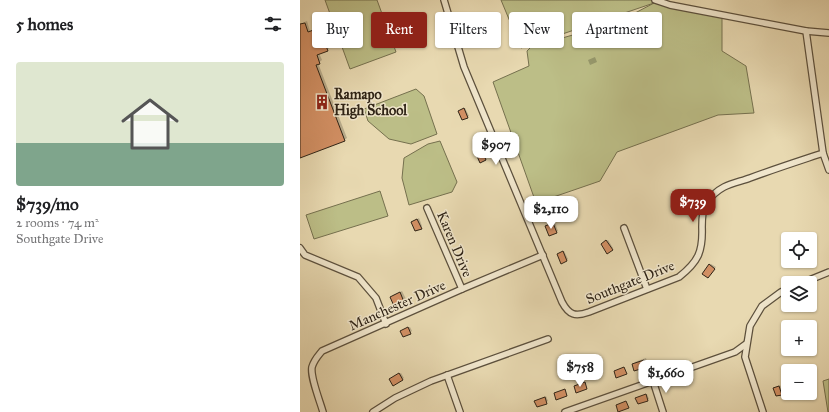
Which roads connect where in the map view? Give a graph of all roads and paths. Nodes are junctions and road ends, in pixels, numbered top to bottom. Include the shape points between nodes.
1 (444, 0) edge
2 (654, 0) edge
3 (806, 31) junction
4 (829, 32) edge
5 (823, 153) junction
6 (829, 170) edge
7 (427, 208) dead end
8 (624, 228) dead end
9 (300, 248) edge
10 (543, 256) junction
11 (829, 272) edge
12 (817, 277) edge
13 (462, 289) junction
14 (647, 289) junction
15 (781, 292) edge
16 (386, 324) junction
17 (548, 339) dead end
18 (746, 344) junction
19 (447, 375) junction
20 (653, 381) junction
21 (323, 412) edge
22 (373, 412) edge
23 (460, 412) edge
24 (565, 412) edge
25 (663, 412) edge
26 (762, 412) edge

1 - 10 street via 464,67
2 - 3 street
3 - 4 street
3 - 5 street
5 - 6 street
5 - 14 street, Southgate Drive via 723,188 715,194 706,204 702,217 701,246 697,260 679,277
7 - 13 street, Karen Drive
8 - 14 street
9 - 16 street via 305,255 358,277 376,298
10 - 13 street, Manchester Drive
10 - 14 street, Southgate Drive via 566,310 573,314 581,315
11 - 12 street
13 - 16 street, Manchester Drive
15 - 18 street via 762,306 750,326
16 - 21 street, Manchester Drive via 322,351 316,358 312,375
17 - 19 street
18 - 20 street via 735,352
18 - 26 street via 745,357
19 - 22 street via 395,398
19 - 23 street
20 - 24 street
20 - 25 street

